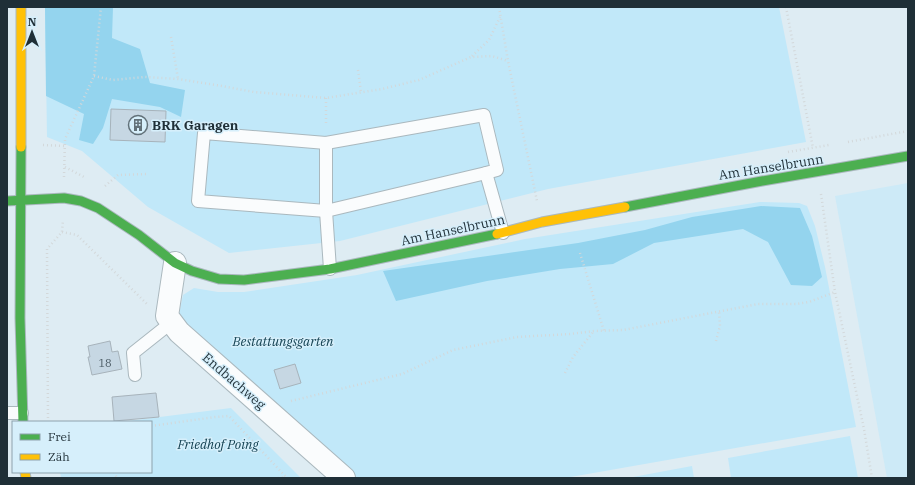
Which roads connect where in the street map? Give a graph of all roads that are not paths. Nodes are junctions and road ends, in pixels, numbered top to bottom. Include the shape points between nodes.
1 (21, 7) edge
2 (326, 143) junction
3 (908, 156) edge
4 (486, 173) junction
5 (21, 200) junction
6 (7, 201) edge
7 (326, 211) junction
8 (502, 233) junction
9 (175, 263) junction
10 (330, 269) junction
11 (169, 319) junction
12 (135, 375) dead end
13 (7, 413) edge
14 (22, 418) edge
15 (344, 478) edge

1 - 5 street
2 - 4 lane via 484,115 497,170
2 - 7 lane
2 - 7 lane via 204,133 198,201
3 - 8 street, Am Hanselbrunn via 542,222
4 - 7 lane
4 - 8 lane
5 - 6 street, Am Hanselbrunn
5 - 9 street, Am Hanselbrunn via 64,198 81,201 98,208 139,235
5 - 14 street
7 - 10 lane
8 - 10 street, Am Hanselbrunn
9 - 10 street, Am Hanselbrunn via 219,279 244,280
9 - 11 street
11 - 12 lane via 133,353
11 - 15 street, Endbachweg via 179,332
13 - 14 lane

